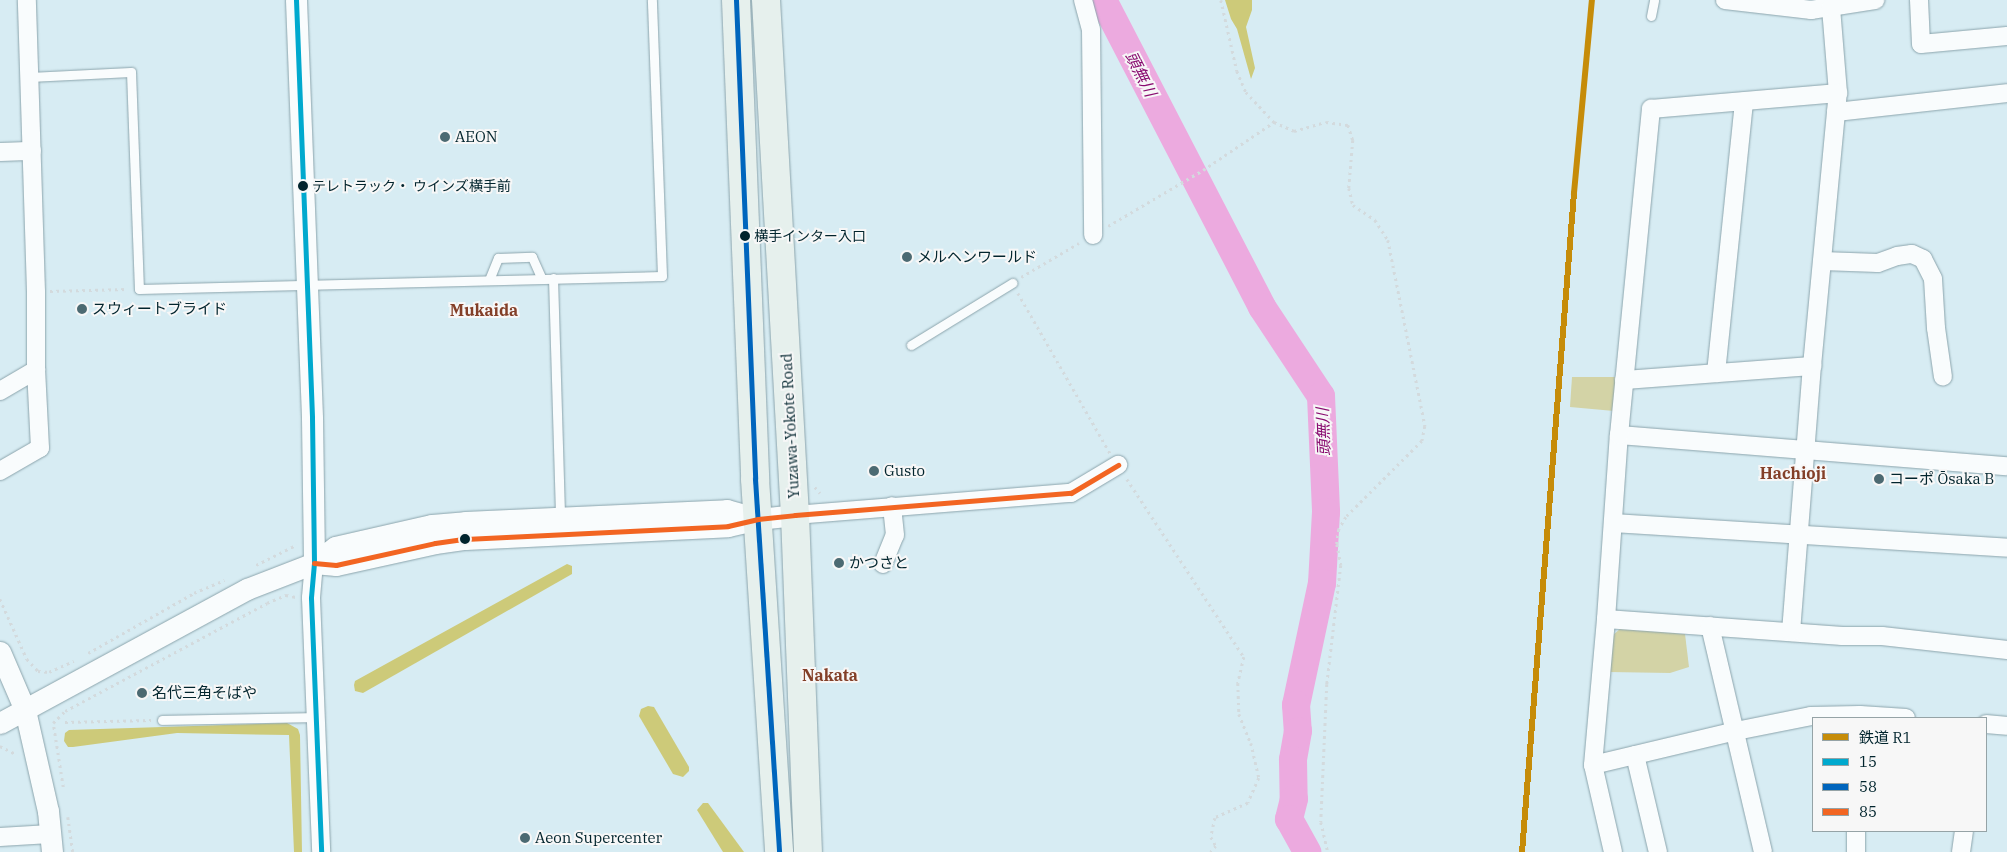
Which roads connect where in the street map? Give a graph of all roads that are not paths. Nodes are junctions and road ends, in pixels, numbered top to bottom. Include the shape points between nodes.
1 (27, 0) edge
2 (296, 0) edge
3 (652, 0) edge
4 (736, 0) edge
5 (766, 0) edge
6 (1083, 0) edge
7 (1654, 0) edge
8 (1725, 0) edge
9 (1875, 0) edge
10 (1919, 0) edge
11 (1831, 7) junction
12 (1652, 16) dead end
13 (2007, 36) edge
14 (29, 77) junction
15 (1838, 93) junction
16 (2007, 93) edge
17 (1744, 101) junction
18 (1836, 112) junction
19 (32, 150) junction
20 (0, 152) edge
21 (1093, 235) dead end
22 (1822, 261) junction
23 (553, 278) junction
24 (542, 279) junction
25 (489, 280) junction
26 (1012, 282) road end
27 (307, 283) junction
28 (911, 345) dead end
29 (1812, 366) junction
30 (36, 370) junction
31 (1716, 373) junction
32 (1943, 376) dead end
33 (1624, 380) junction
34 (0, 391) edge
35 (1619, 435) junction
36 (1806, 451) junction
37 (1118, 465) road end
38 (2007, 466) edge
39 (0, 471) edge
40 (892, 506) junction
41 (795, 515) junction
42 (560, 518) junction
43 (758, 518) junction
44 (1614, 523) junction
45 (1798, 536) junction
46 (2007, 548) edge
47 (314, 563) junction
48 (883, 564) dead end
49 (1606, 619) junction
50 (1710, 626) junction
51 (1792, 632) junction
52 (2007, 650) edge
53 (0, 652) edge
54 (24, 710) junction
55 (315, 717) junction
56 (1860, 717) edge
57 (162, 720) road end
58 (0, 723) edge
59 (1987, 724) edge
60 (2007, 726) edge
61 (1736, 731) junction
62 (1635, 755) junction
63 (1593, 765) junction
64 (1856, 832) edge
65 (1964, 832) edge
66 (0, 837) edge
67 (51, 843) edge
68 (321, 852) edge
69 (779, 852) edge
70 (808, 852) edge
71 (1613, 852) edge
72 (1658, 852) edge
73 (1763, 852) edge
74 (1856, 852) edge
75 (1961, 852) edge

1 - 14 street
2 - 27 street
3 - 23 lane via 662,276
4 - 43 highway
5 - 41 highway, Yuzawa-Yokote Road
6 - 21 street via 1091,29
7 - 12 lane
8 - 11 street via 1811,10
9 - 11 street
10 - 13 street via 1921,44
11 - 15 street
14 - 19 street
14 - 27 lane via 131,72 139,288
15 - 17 street
15 - 18 street
16 - 18 street
17 - 31 street
17 - 33 street via 1651,109
18 - 22 street
19 - 20 street
19 - 30 street
22 - 29 street
22 - 32 street via 1878,263 1912,254 1923,259 1933,279
23 - 24 lane
23 - 42 lane
24 - 25 lane
24 - 25 lane via 532,257 498,258
25 - 27 lane
26 - 28 lane
27 - 47 street
29 - 31 street
29 - 36 street
30 - 34 street
30 - 39 street via 40,448
31 - 33 street
33 - 35 street
35 - 36 street
35 - 44 street
36 - 38 street
36 - 45 street
37 - 40 street via 1071,493
40 - 41 street
40 - 48 street via 895,535
41 - 43 street
41 - 70 highway, Yuzawa-Yokote Road
42 - 43 street via 727,510
42 - 47 street via 432,525 335,547
43 - 47 street via 728,526 465,539 336,565
43 - 69 highway
44 - 45 street
44 - 49 street
45 - 46 street
45 - 51 street
47 - 54 street via 247,589
47 - 55 street via 311,598
49 - 50 street
49 - 63 street
50 - 51 street
50 - 61 street
51 - 52 street via 1882,636
53 - 54 street
54 - 58 street
54 - 67 street via 48,811
55 - 57 lane
55 - 68 street
56 - 61 street via 1811,716
59 - 60 street
61 - 62 street
61 - 73 street
62 - 63 street
62 - 72 street
63 - 71 street
64 - 74 street
65 - 75 street
66 - 67 street

